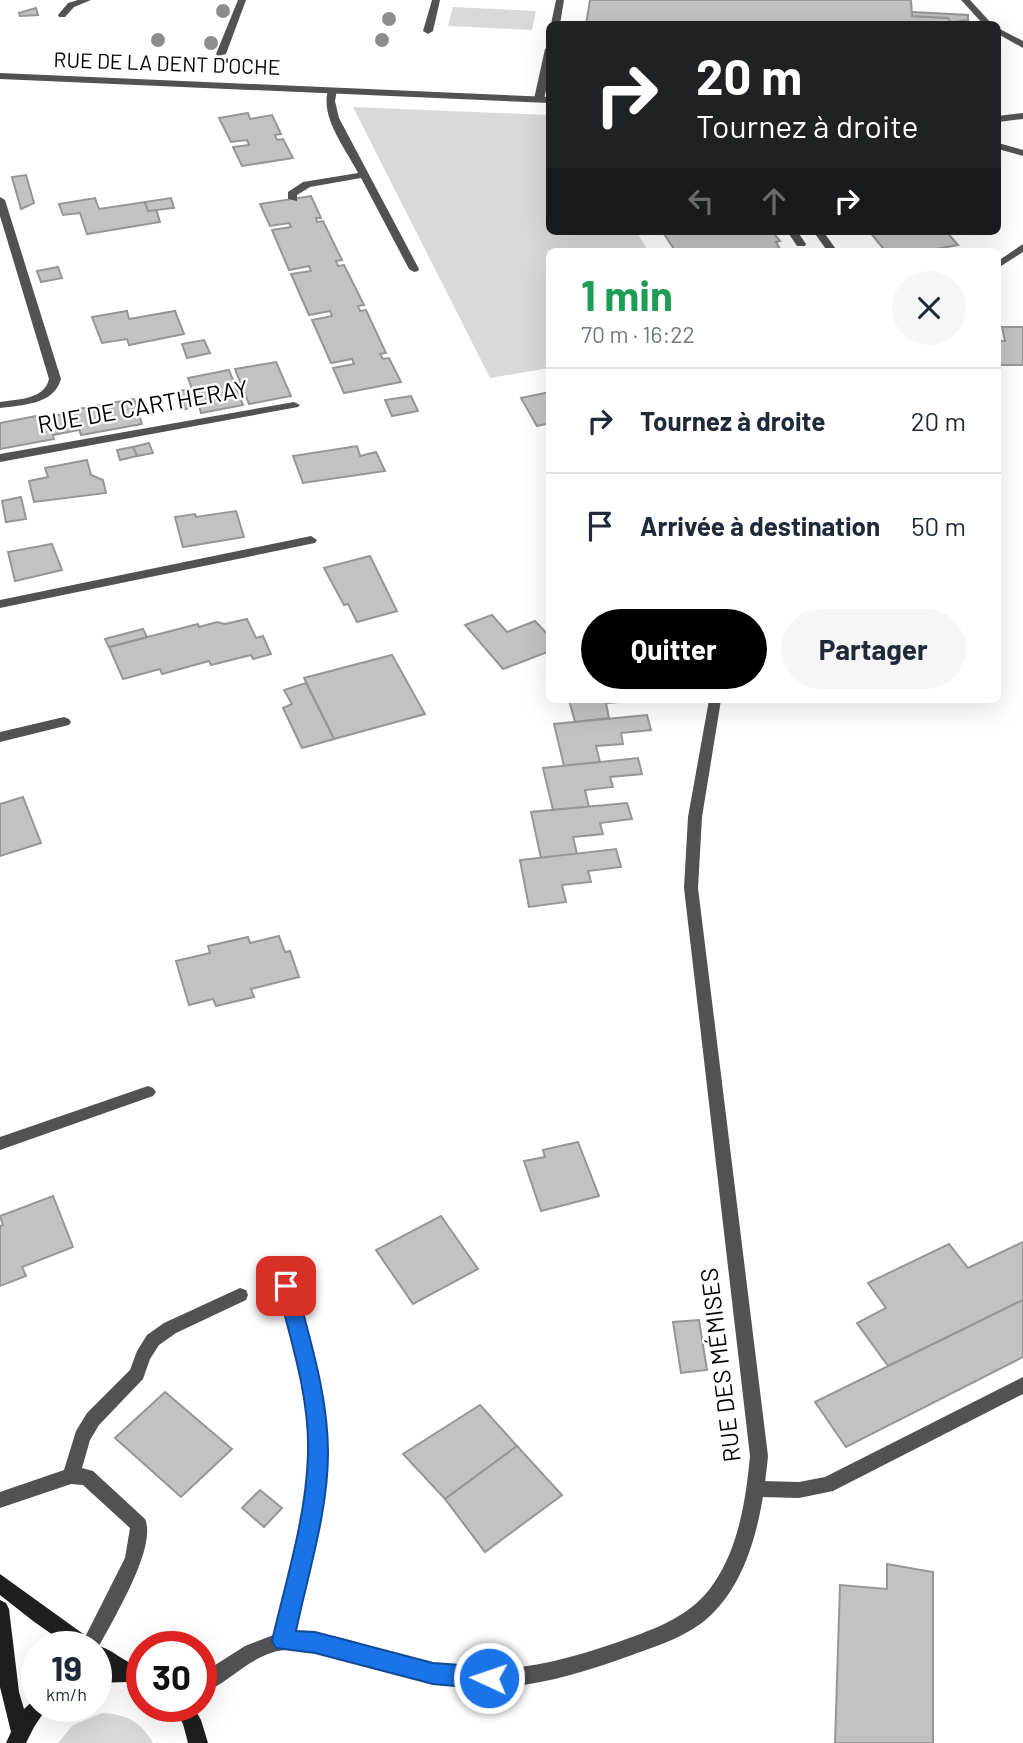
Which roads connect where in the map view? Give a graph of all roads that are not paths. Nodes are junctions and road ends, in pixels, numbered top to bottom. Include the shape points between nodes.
1 (87, 0) edge
2 (242, 0) edge
3 (436, 0) edge
4 (560, 0) edge
5 (965, 0) edge
6 (62, 15) dead end
7 (556, 21) edge
8 (985, 21) edge
9 (428, 32) dead end
10 (1001, 33) edge
11 (1023, 45) edge
12 (221, 54) dead end
13 (0, 76) edge
14 (332, 90) junction
15 (544, 100) edge
16 (1023, 116) edge
17 (1001, 119) edge
18 (1001, 147) edge
19 (1023, 153) edge
20 (365, 175) junction
21 (293, 199) dead end
22 (0, 200) edge
23 (795, 235) edge
24 (1023, 238) edge
25 (801, 244) dead end
26 (1018, 250) edge
27 (1001, 263) edge
28 (414, 269) dead end
29 (0, 405) edge
30 (294, 405) dead end
31 (0, 458) edge
32 (312, 540) dead end
33 (0, 604) edge
34 (714, 703) edge
35 (64, 722) dead end
36 (0, 737) edge
37 (148, 1092) dead end
38 (0, 1144) edge
39 (286, 1286) dead end
40 (240, 1295) dead end
41 (1023, 1385) edge
42 (71, 1476) junction
43 (757, 1489) junction
44 (0, 1500) edge
45 (0, 1583) edge
46 (0, 1609) edge
47 (64, 1631) edge
48 (96, 1631) edge
49 (283, 1641) junction
50 (217, 1675) edge
51 (28, 1722) edge
52 (192, 1722) edge
53 (18, 1737) edge
54 (198, 1743) edge

1 - 6 street via 71,5
2 - 12 street
3 - 9 street
4 - 7 street
5 - 8 street
10 - 11 street
13 - 14 street, RUE DE LA DENT D'OCHE
14 - 15 street, RUE DE LA DENT D'OCHE
14 - 20 street via 331,110
16 - 17 street
18 - 19 street
20 - 21 street via 307,184 295,190
20 - 28 street
22 - 29 street, RUE DE CARTHERAY via 55,379 42,396
23 - 25 street
24 - 26 street
26 - 27 street
30 - 31 street, RUE DE CARTHERAY
32 - 33 street
34 - 43 street, RUE DES MÉMISES via 693,816 691,888 759,1456
35 - 36 street
37 - 38 street
39 - 49 street via 313,1389 318,1453 315,1496
40 - 42 street via 153,1340 137,1374 93,1419 82,1437
41 - 43 street via 827,1485
42 - 44 street
42 - 48 street via 87,1477 139,1525 134,1559
43 - 49 street, RUE DES MÉMISES via 752,1518 730,1569 713,1598 691,1620 568,1670 509,1679 447,1676 315,1642
45 - 47 street
46 - 53 street
49 - 50 street, RUE DES MÉMISES via 256,1651
51 - 53 street
52 - 54 street

